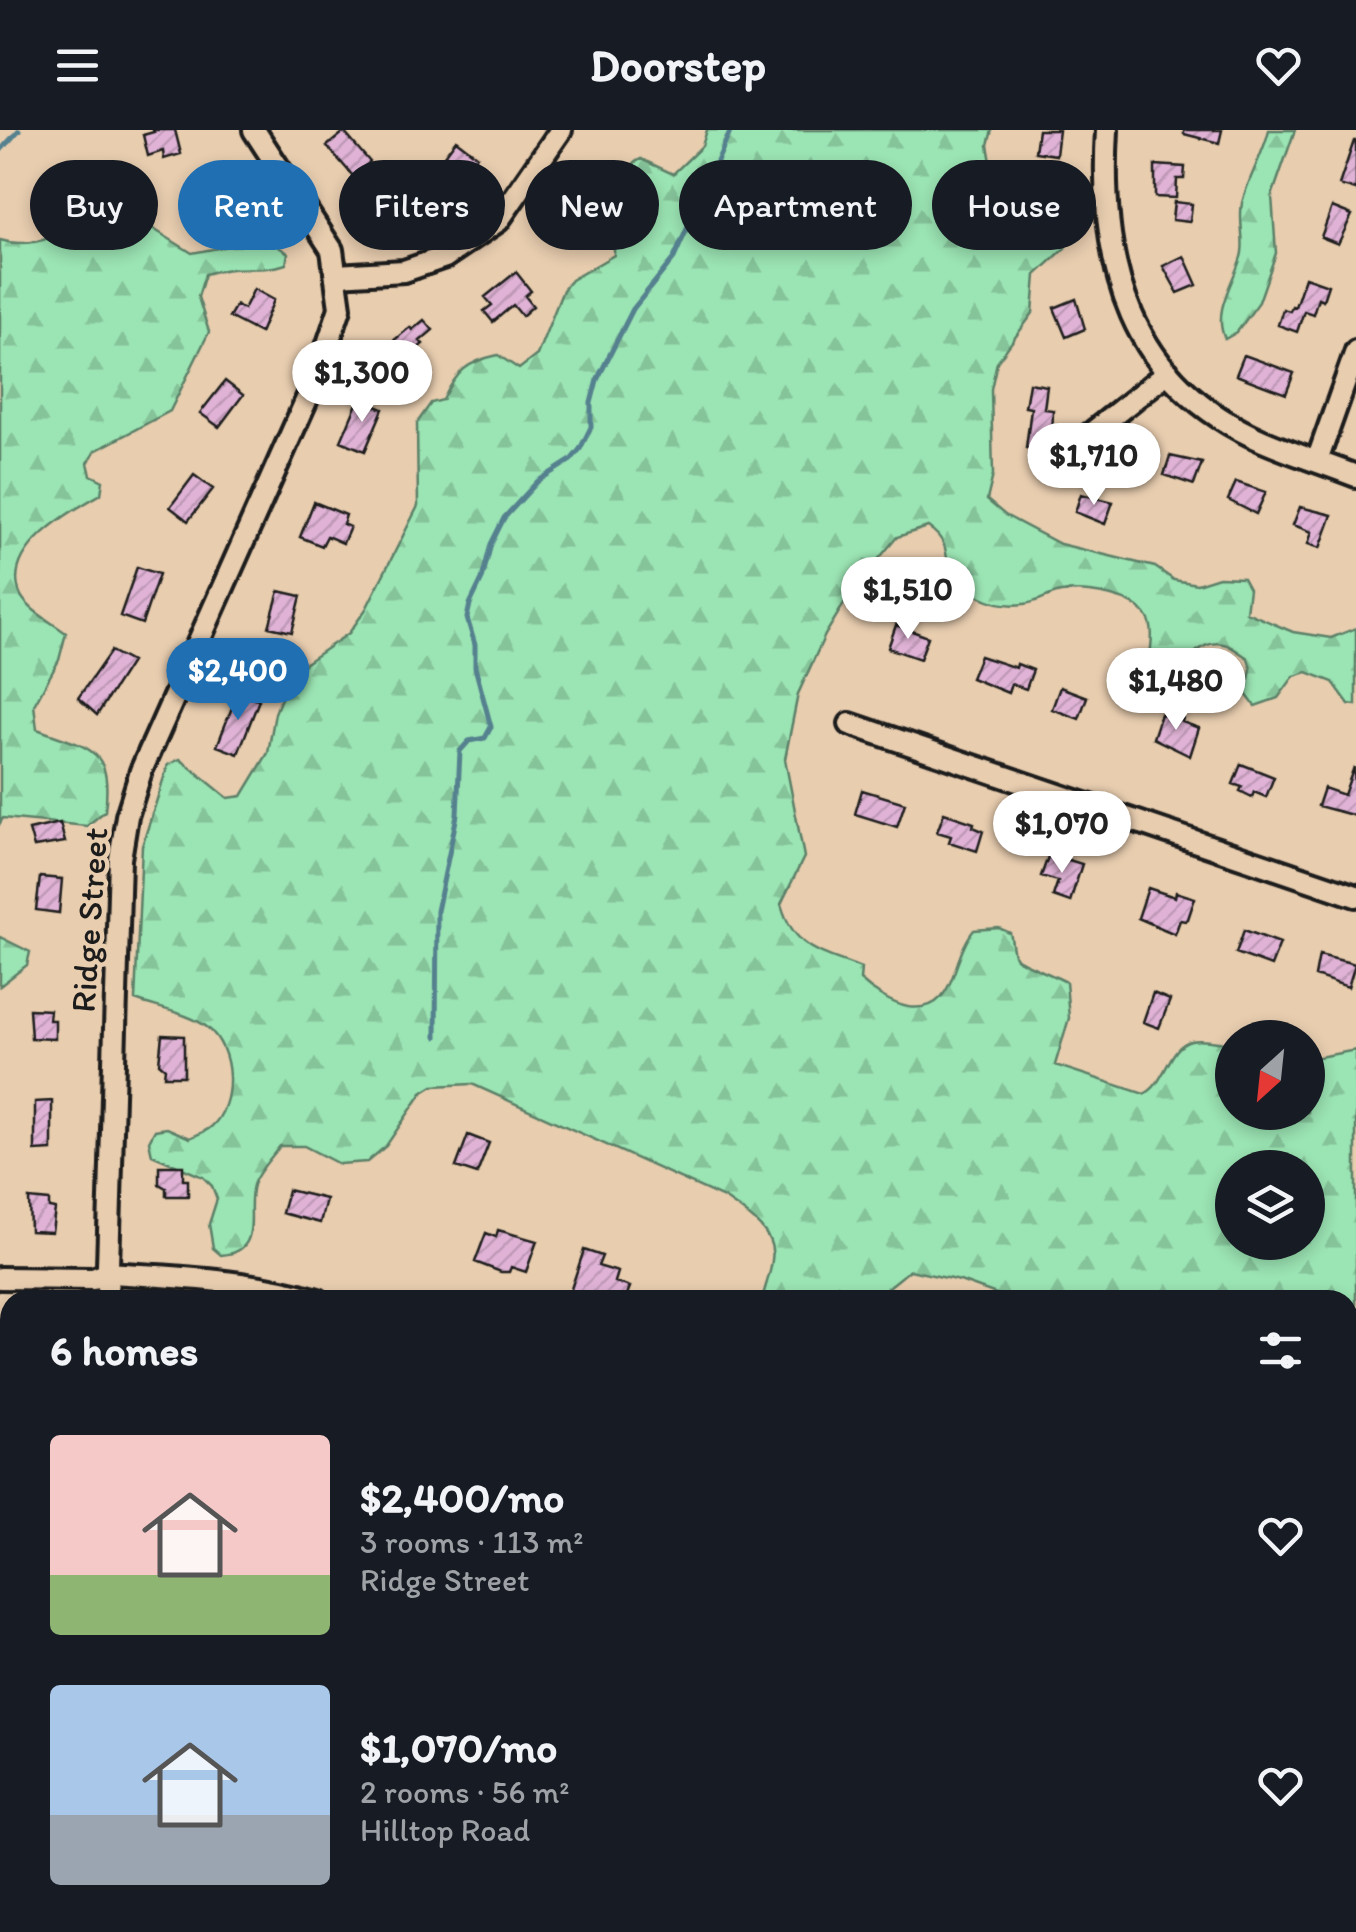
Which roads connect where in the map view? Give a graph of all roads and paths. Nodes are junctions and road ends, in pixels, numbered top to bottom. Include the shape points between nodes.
1 (254, 130) edge
2 (561, 130) edge
3 (1107, 130) edge
4 (336, 275) junction
5 (1356, 350) edge
6 (1168, 372) junction
7 (1089, 435) dead end
8 (1316, 461) junction
9 (1356, 476) edge
10 (850, 724) dead end
11 (1356, 896) edge
12 (108, 1273) junction
13 (0, 1278) edge
14 (107, 1290) edge
15 (282, 1290) edge

1 - 4 street, Ridge Street via 332,250
2 - 4 street via 498,221 445,258 404,270
3 - 6 street via 1112,257 1131,318
4 - 12 street, Ridge Street via 340,308 318,374 168,706 127,816 120,859
5 - 8 street
6 - 7 street
6 - 8 street via 1198,402 1260,440
8 - 9 street
10 - 11 street
12 - 13 street via 93,1280
12 - 14 street, Ridge Street
12 - 15 street

